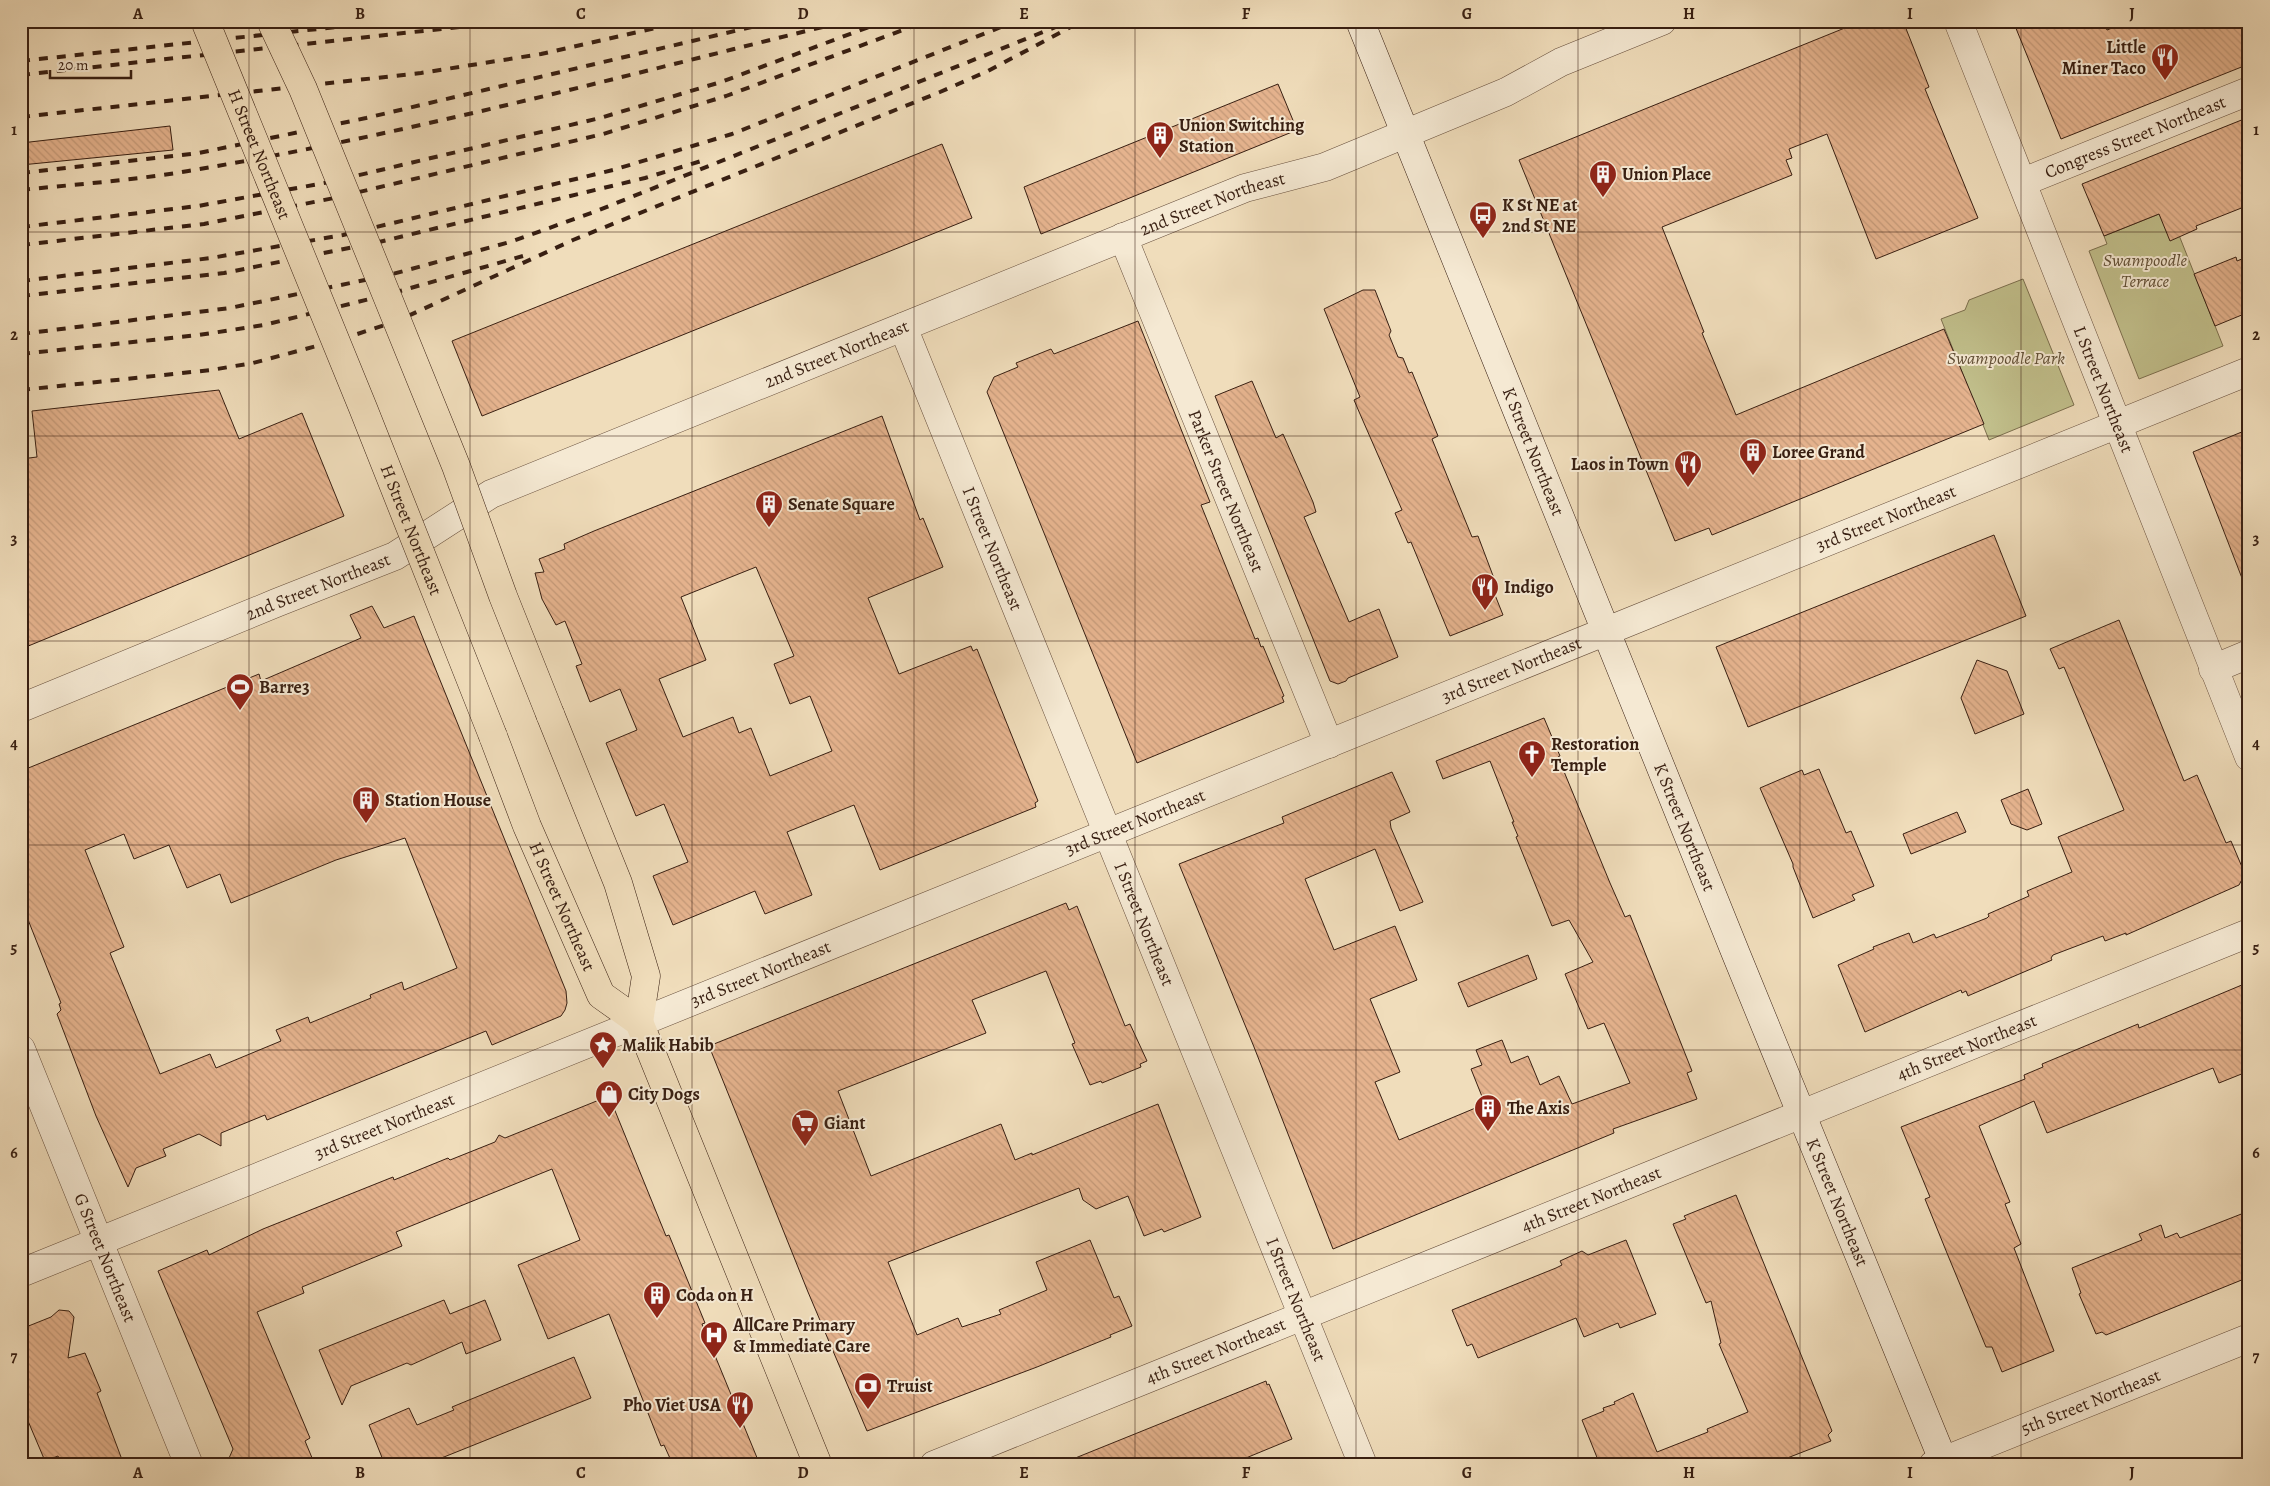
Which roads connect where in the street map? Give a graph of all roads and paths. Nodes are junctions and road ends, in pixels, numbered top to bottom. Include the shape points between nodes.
1 (205, 21) edge
2 (271, 21) edge
3 (1360, 21) edge
4 (1662, 21) edge
5 (1958, 21) edge
6 (2249, 91) edge
7 (1405, 134) junction
8 (2023, 182) junction
9 (1124, 238) junction
10 (903, 327) junction
11 (2249, 371) edge
12 (2118, 423) junction
13 (1606, 632) junction
14 (2249, 654) edge
15 (2213, 668) junction
16 (21, 708) edge
17 (1329, 744) junction
18 (2249, 757) edge
19 (1108, 834) junction
20 (2249, 933) edge
21 (639, 1022) junction
22 (21, 1049) edge
23 (1801, 1113) junction
24 (99, 1241) junction
25 (21, 1273) edge
26 (1304, 1316) junction
27 (2249, 1338) edge
28 (1941, 1463) edge
29 (189, 1465) edge
30 (818, 1465) edge
31 (934, 1465) edge
32 (1363, 1465) edge

1 - 21 main road, H Street Northeast, bridge via 363,408 531,835 601,995
2 - 21 main road, bridge via 303,89 456,466 503,596 618,883 646,976
3 - 7 street, K Street Northeast
4 - 7 street, 2nd Street Northeast via 1561,62 1506,92
5 - 8 street, L Street Northeast
6 - 8 street, Congress Street Northeast
7 - 9 street, 2nd Street Northeast via 1306,173 1245,188
7 - 13 street, K Street Northeast
8 - 12 street, L Street Northeast
9 - 10 street, 2nd Street Northeast
9 - 17 street, Parker Street Northeast
10 - 16 street, 2nd Street Northeast via 491,494 395,556
10 - 19 street, I Street Northeast
11 - 12 street, 3rd Street Northeast
12 - 13 street, 3rd Street Northeast
12 - 15 street, L Street Northeast
13 - 17 street, 3rd Street Northeast
13 - 23 street, K Street Northeast
14 - 15 street
15 - 18 street, L Street Northeast
17 - 19 street, 3rd Street Northeast
19 - 21 street, 3rd Street Northeast
19 - 26 street, I Street Northeast
20 - 23 street, 4th Street Northeast
21 - 24 street, 3rd Street Northeast
21 - 30 main road
22 - 24 street, G Street Northeast
23 - 26 street, 4th Street Northeast
23 - 28 street, K Street Northeast
24 - 25 street, 3rd Street Northeast
24 - 29 street, G Street Northeast
26 - 31 street, 4th Street Northeast
26 - 32 street, I Street Northeast
27 - 28 street, 5th Street Northeast

